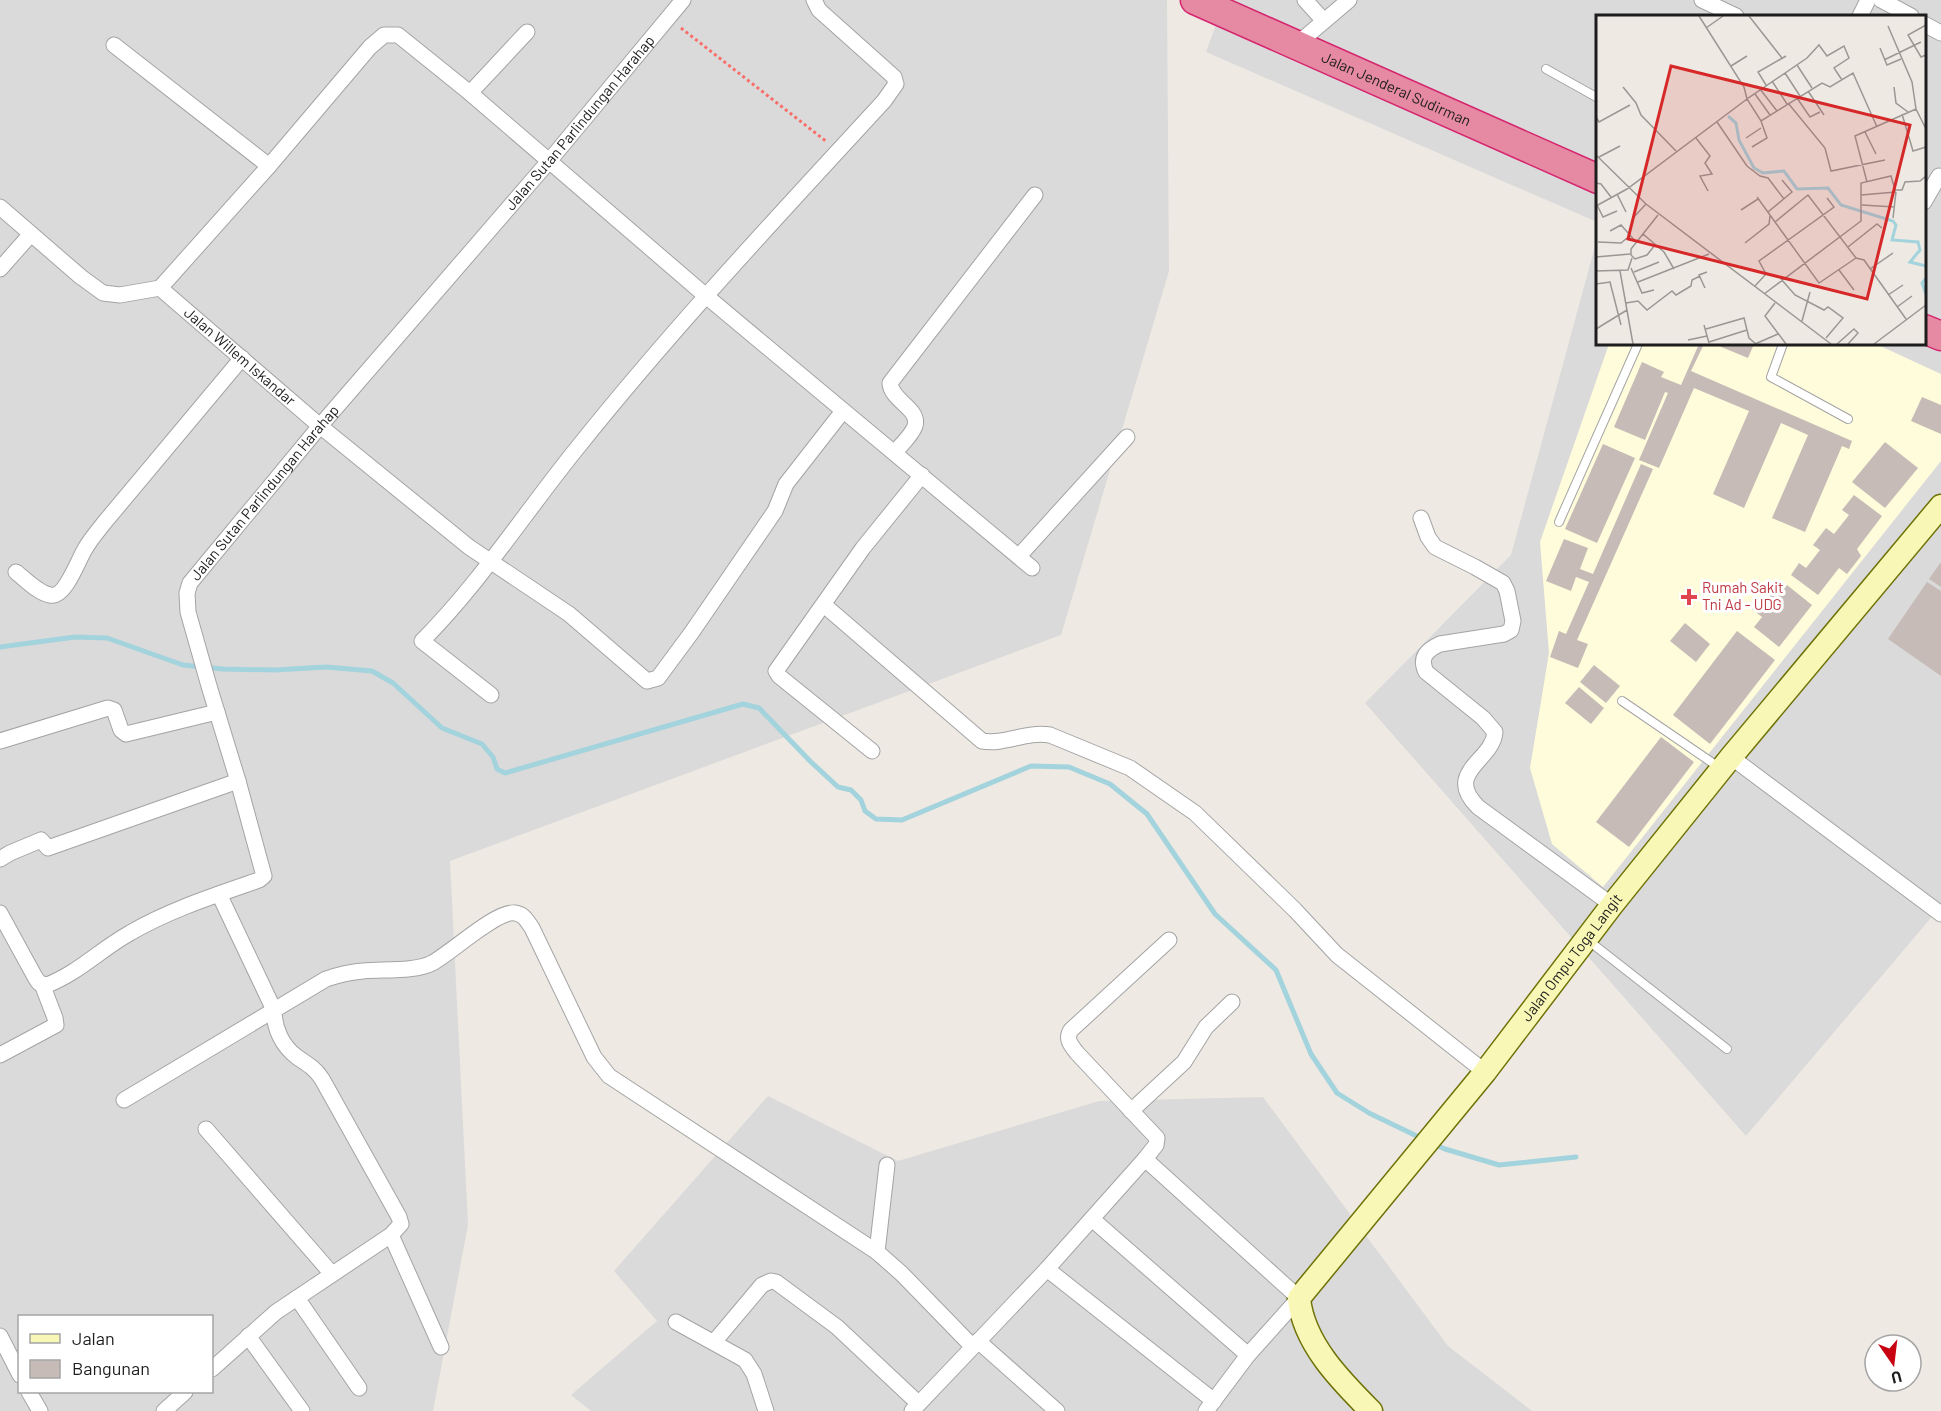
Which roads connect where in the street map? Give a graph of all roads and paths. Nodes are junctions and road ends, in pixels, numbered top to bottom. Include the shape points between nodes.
1 (683, 0) edge
2 (814, 0) edge
3 (1195, 0) edge
4 (1305, 0) edge
5 (1349, 0) edge
6 (1702, 0) edge
7 (1868, 0) edge
8 (1881, 0) edge
9 (1721, 4) edge
10 (1735, 15) edge
11 (1860, 15) edge
12 (1909, 15) edge
13 (668, 18) junction
14 (1324, 21) junction
15 (1926, 25) edge
16 (527, 32) dead end
17 (1941, 33) edge
18 (114, 45) dead end
19 (1296, 45) junction
20 (1546, 69) dead end
21 (470, 93) junction
22 (1596, 97) edge
23 (838, 150) junction
24 (550, 160) junction
25 (269, 166) junction
26 (1940, 176) edge
27 (1596, 178) edge
28 (1035, 195) dead end
29 (1926, 199) edge
30 (0, 207) edge
31 (31, 234) junction
32 (0, 269) edge
33 (160, 288) junction
34 (706, 296) junction
35 (1926, 330) edge
36 (1941, 336) edge
37 (1638, 345) edge
38 (1783, 345) edge
39 (242, 358) junction
40 (843, 411) junction
41 (1848, 419) dead end
42 (320, 426) junction
43 (1127, 437) dead end
44 (895, 452) junction
45 (922, 475) junction
46 (1941, 506) edge
47 (1421, 518) dead end
48 (1559, 522) dead end
49 (1019, 556) junction
50 (490, 562) junction
51 (1032, 568) dead end
52 (16, 572) dead end
53 (824, 605) junction
54 (491, 695) dead end
55 (1622, 701) dead end
56 (217, 712) junction
57 (0, 741) edge
58 (872, 751) dead end
59 (1726, 763) junction
60 (238, 781) junction
61 (0, 859) edge
62 (219, 894) junction
63 (1612, 905) junction
64 (0, 913) edge
65 (1941, 914) edge
66 (1587, 939) junction
67 (1169, 940) dead end
68 (42, 984) junction
69 (1233, 1002) dead end
70 (274, 1010) junction
71 (1727, 1049) dead end
72 (0, 1056) edge
73 (1485, 1072) junction
74 (124, 1100) dead end
75 (1131, 1111) junction
76 (206, 1129) dead end
77 (1145, 1159) junction
78 (887, 1165) dead end
79 (1092, 1219) junction
80 (391, 1235) junction
81 (877, 1252) junction
82 (1047, 1269) junction
83 (332, 1274) junction
84 (297, 1298) junction
85 (1299, 1298) junction
86 (676, 1322) dead end
87 (0, 1336) edge
88 (248, 1336) junction
89 (714, 1342) junction
90 (975, 1343) junction
91 (441, 1347) dead end
92 (1248, 1355) junction
93 (213, 1368) edge
94 (18, 1371) edge
95 (359, 1388) dead end
96 (30, 1393) edge
97 (184, 1393) edge
98 (1210, 1406) edge
99 (915, 1407) edge
100 (40, 1411) edge
101 (164, 1411) edge
102 (302, 1411) edge
103 (766, 1411) edge
104 (1057, 1411) edge
105 (1371, 1411) edge

1 - 13 street, Jalan Sutan Parlindungan Harahap
2 - 23 street via 819,10 896,82 884,101
3 - 19 highway, Jalan Jenderal Sudirman
4 - 14 street
5 - 14 street
6 - 9 street
7 - 11 street
8 - 12 street
9 - 10 street
13 - 23 path
13 - 24 street, Jalan Sutan Parlindungan Harahap
14 - 19 street
15 - 17 street
16 - 21 street
18 - 25 street
19 - 27 highway, Jalan Jenderal Sudirman
20 - 22 lane
21 - 24 street
21 - 25 street via 398,35 384,34
23 - 34 street
24 - 34 street
24 - 42 street, Jalan Sutan Parlindungan Harahap
25 - 33 street
26 - 29 street
28 - 44 street via 890,383 892,393 915,419 914,429
30 - 31 street
31 - 32 street
31 - 33 street via 103,293 120,295
33 - 39 street, Jalan Willem Iskandar
34 - 40 street
34 - 50 street via 578,447
35 - 36 highway
37 - 48 lane
38 - 41 lane via 1771,377
39 - 42 street, Jalan Willem Iskandar
39 - 52 street via 104,523 60,592 49,595
40 - 44 street
40 - 50 street, Jalan Willem Iskandar via 786,484 772,516 655,680 644,679 569,614
42 - 50 street, Jalan Willem Iskandar
42 - 56 street, Jalan Sutan Parlindungan Harahap via 190,583 188,612
43 - 49 street
44 - 45 street
45 - 49 street
45 - 53 street via 863,548
46 - 59 main road, Jalan Ompu Toga Langit
47 - 63 street via 1436,548 1503,583 1513,621 1511,630 1504,634 1440,644 1424,656 1426,672 1495,732 1493,741 1468,776 1468,794 1478,807
49 - 51 street
50 - 54 street via 422,641
53 - 58 street via 778,666 777,674
53 - 73 street via 982,741 992,743 1036,732 1050,735 1130,768 1167,793 1195,813 1337,955
55 - 59 lane
56 - 57 street via 129,735 122,732 114,710 108,708
56 - 60 street, Jalan Sutan Parlindungan Harahap
59 - 63 main road, Jalan Ompu Toga Langit
59 - 65 street
60 - 61 street via 48,848 41,840
60 - 62 street, Jalan Sutan Parlindungan Harahap via 264,876
62 - 68 street, Jalan Sutan Parlindungan Harahap via 132,931 66,976
62 - 70 street
63 - 66 main road, Jalan Ompu Toga Langit
64 - 68 street
66 - 71 lane
66 - 73 main road, Jalan Ompu Toga Langit
67 - 75 street via 1069,1033 1077,1053
68 - 72 street via 56,1025
69 - 75 street via 1206,1027 1184,1062
70 - 74 street
70 - 80 street via 274,1023 290,1051 317,1072 399,1217 401,1224
70 - 81 street via 335,976 427,965 504,914 517,913 532,928 594,1056 609,1076
73 - 85 main road, Jalan Ompu Toga Langit
75 - 77 street via 1156,1138 1156,1145
76 - 83 street
77 - 79 street
77 - 85 street
78 - 81 street
79 - 82 street
79 - 92 street
80 - 83 street
80 - 91 street
81 - 90 street
82 - 90 street
82 - 98 street
83 - 84 street
84 - 88 street
84 - 95 street
85 - 92 street, Jalan Ompu Toga Langit
85 - 105 main road via 1303,1319 1323,1356 1345,1386
86 - 89 street
87 - 94 street
88 - 93 street
88 - 102 street
89 - 99 street via 762,1285 776,1282 837,1327
89 - 103 street via 749,1365
90 - 99 street
90 - 104 street
92 - 98 street, Jalan Ompu Toga Langit
96 - 100 street
97 - 101 street

